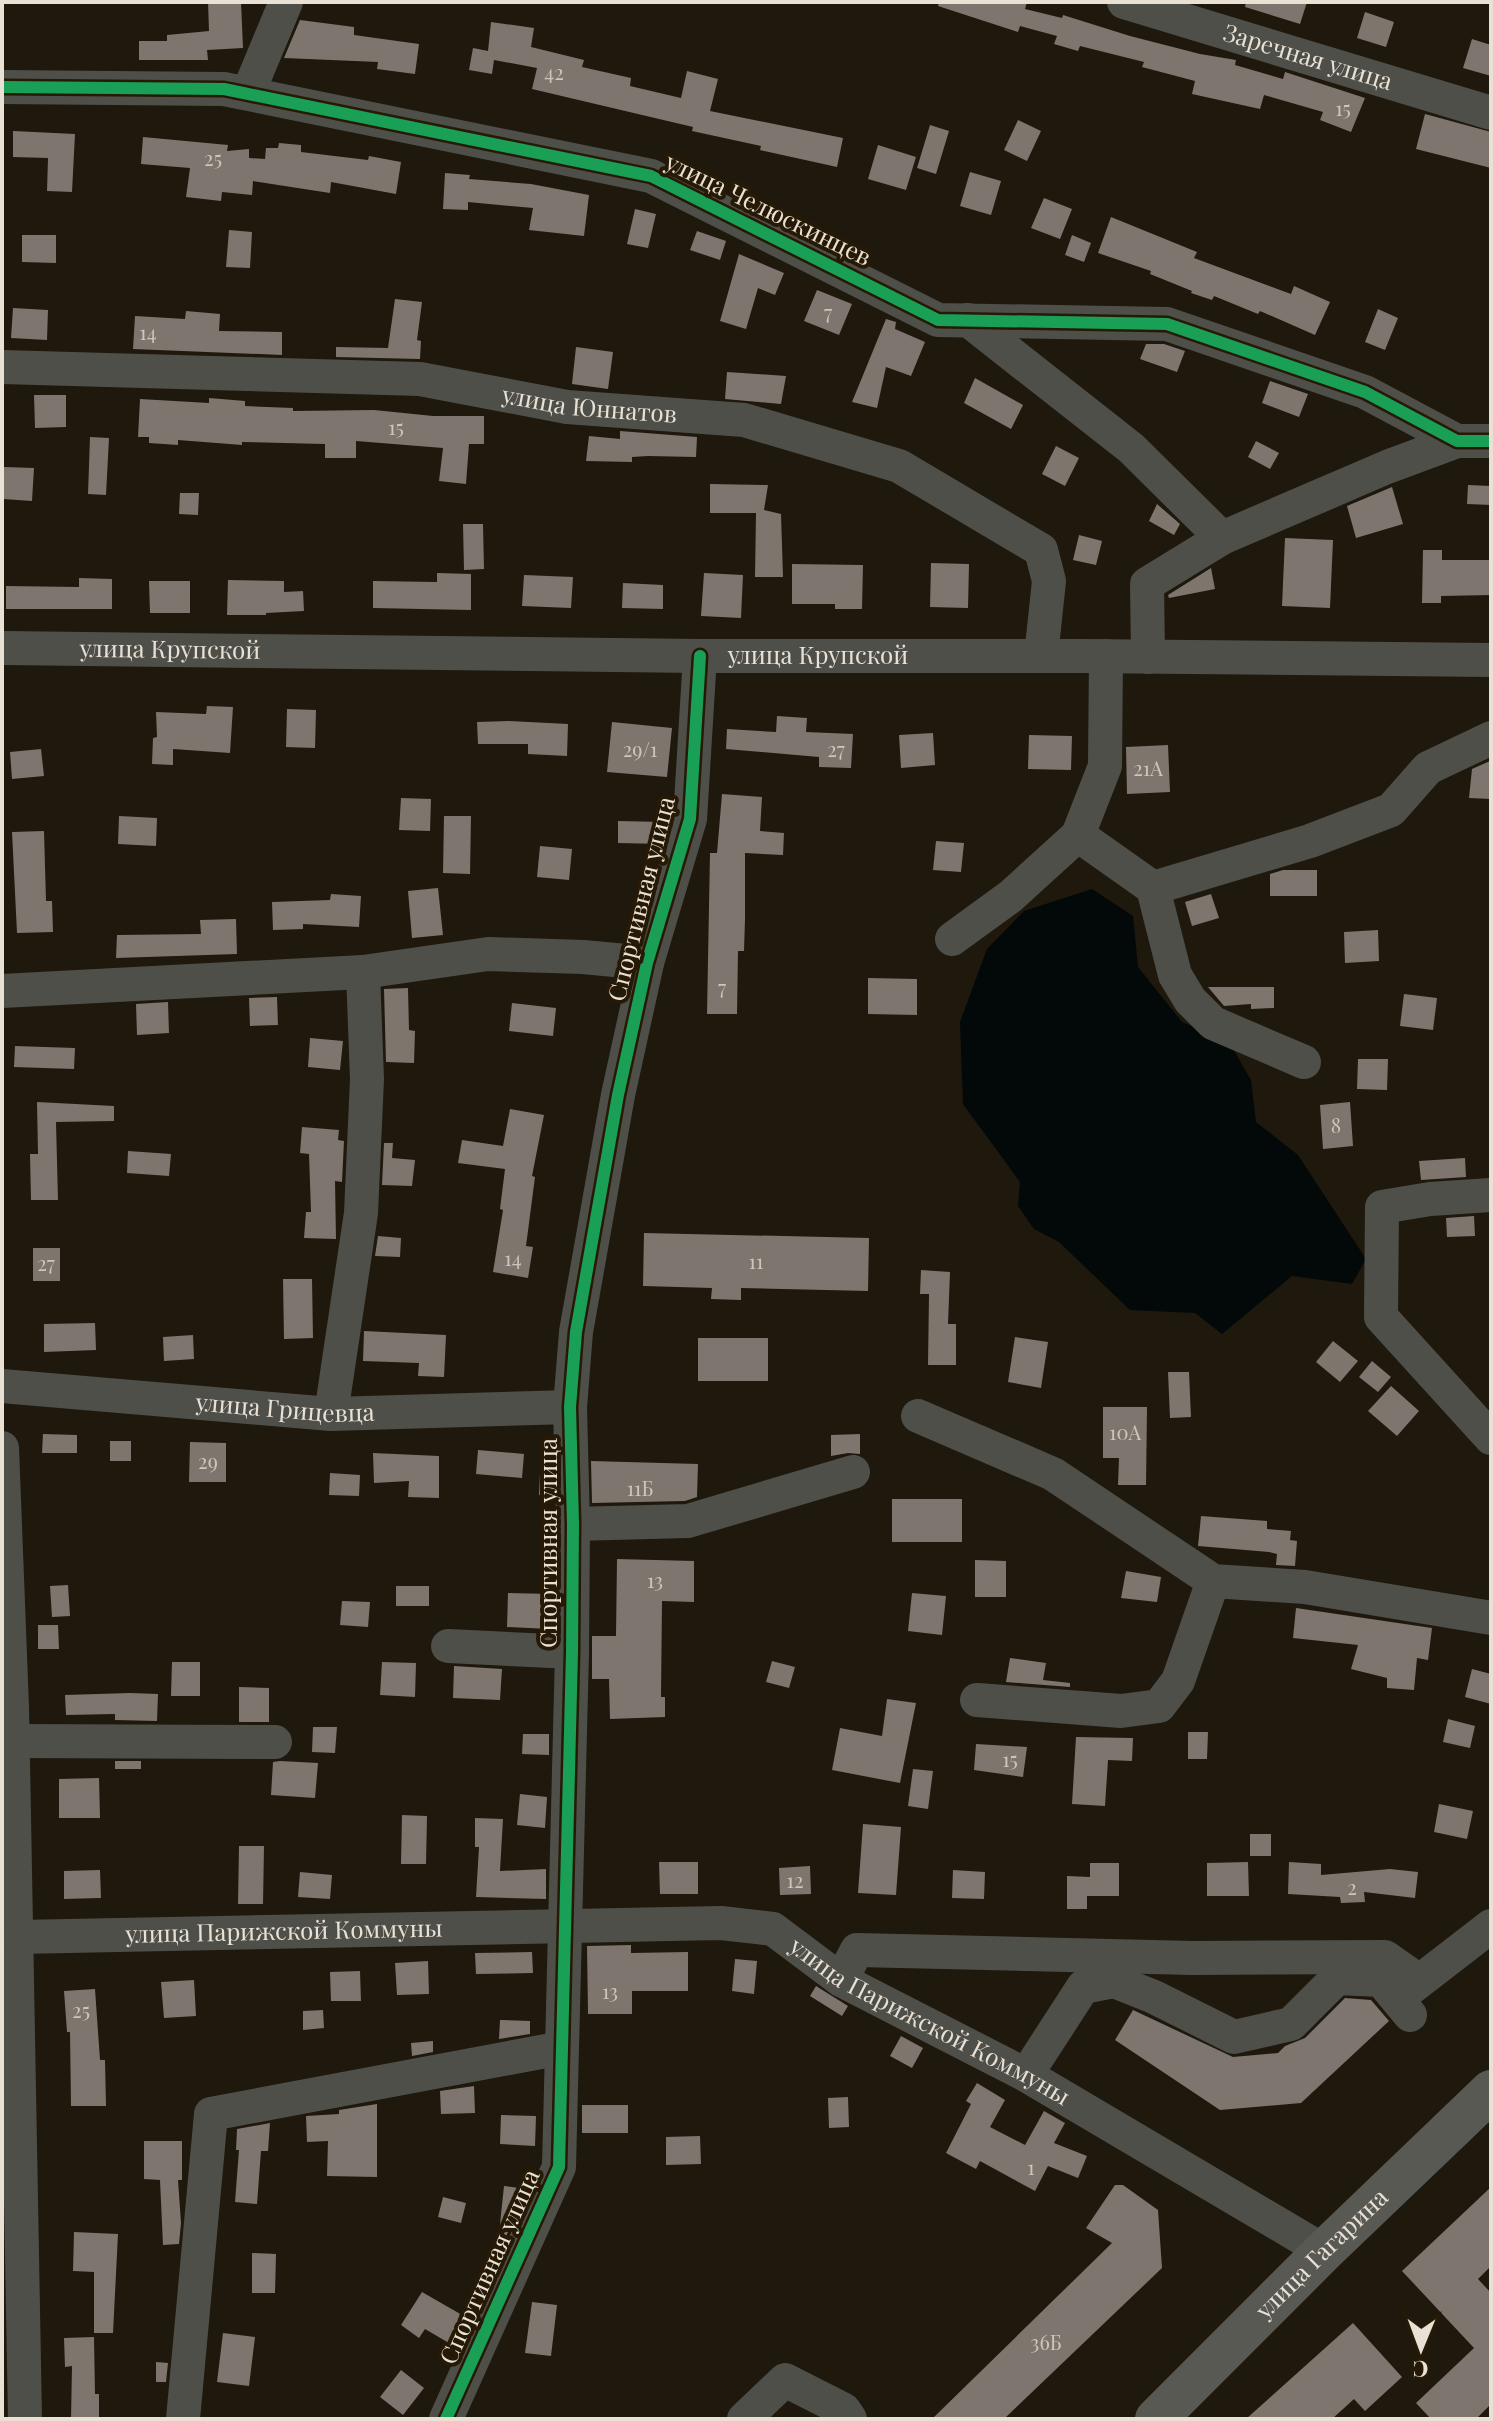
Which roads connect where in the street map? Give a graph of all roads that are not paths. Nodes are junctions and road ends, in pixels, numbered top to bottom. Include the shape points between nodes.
1 (286, 2) edge
2 (1124, 2) edge
3 (2, 87) edge
4 (248, 93) junction
5 (1491, 113) edge
6 (968, 320) junction
7 (2, 367) edge
8 (1457, 441) junction
9 (1491, 441) edge
10 (1222, 538) junction
11 (2, 648) edge
12 (700, 656) junction
13 (1041, 656) junction
14 (1106, 656) junction
15 (1148, 657) junction
16 (1491, 660) edge
17 (1491, 738) edge
18 (1078, 835) junction
19 (1153, 888) junction
20 (952, 939) dead end
21 (647, 963) junction
22 (363, 972) junction
23 (2, 991) edge
24 (1304, 1062) dead end
25 (1491, 1195) edge
26 (2, 1386) edge
27 (570, 1407) junction
28 (331, 1414) junction
29 (918, 1416) dead end
30 (1491, 1438) edge
31 (2, 1448) edge
32 (853, 1472) dead end
33 (573, 1524) junction
34 (1213, 1581) junction
35 (1491, 1618) edge
36 (448, 1646) dead end
37 (572, 1652) junction
38 (977, 1700) dead end
39 (5, 1706) edge
40 (13, 1741) junction
41 (275, 1742) dead end
42 (565, 1925) junction
43 (1491, 1926) edge
44 (18, 1937) junction
45 (841, 1980) junction
46 (1409, 1998) junction
47 (562, 2048) junction
48 (11, 2064) edge
49 (1026, 2075) junction
50 (1491, 2091) edge
51 (1324, 2251) junction
52 (25, 2419) edge
53 (183, 2419) edge
54 (446, 2419) edge
55 (744, 2419) edge
56 (850, 2419) edge
57 (1156, 2419) edge

1 - 4 street
2 - 5 street, Заречная улица
3 - 4 street, улица Челюскинцев
4 - 6 street, улица Челюскинцев via 651,176 938,320
6 - 8 street, улица Челюскинцев via 1167,324 1365,392
6 - 10 street via 1131,448
7 - 13 street, улица Юннатов via 420,379 567,407 744,420 899,466 1041,550 1049,581
8 - 9 street, улица Челюскинцев
8 - 10 street
10 - 15 street via 1147,584
11 - 12 street, улица Крупской
12 - 13 street, улица Крупской
12 - 21 street, Спортивная улица via 690,819
13 - 14 street, улица Крупской
14 - 15 street, улица Крупской
14 - 18 street via 1105,766
15 - 16 street, улица Крупской
17 - 19 street via 1428,768 1391,810 1310,841
18 - 19 street
18 - 20 street via 1011,896
19 - 24 street via 1175,975 1190,1000 1213,1023
21 - 22 street via 488,954
21 - 27 street, Спортивная улица via 576,1332
22 - 23 street
22 - 28 street via 367,1079 361,1213
25 - 30 street via 1382,1207 1381,1317
26 - 28 street, улица Грицевца
27 - 28 street, улица Грицевца
27 - 33 street, Спортивная улица
29 - 34 street via 1053,1474
31 - 39 street
32 - 33 street via 688,1521
33 - 37 street, Спортивная улица
34 - 35 street via 1305,1587
34 - 38 street via 1178,1681 1159,1706 1121,1711
36 - 37 street
37 - 42 street, Спортивная улица
39 - 40 street
40 - 41 street
40 - 44 street
42 - 44 street, улица Парижской Коммуны
42 - 45 street, улица Парижской Коммуны via 721,1923 773,1929
42 - 47 street, Спортивная улица
43 - 46 street
44 - 48 street
45 - 46 street via 857,1950 1385,1957
45 - 49 street, улица Парижской Коммуны
46 - 49 street via 1381,1980 1337,1978 1291,2024 1234,2037 1114,1981 1083,1987
47 - 53 street via 211,2114
47 - 54 street, Спортивная улица via 559,2167
48 - 52 street
49 - 51 street, улица Парижской Коммуны
50 - 51 main road, улица Гагарина
51 - 57 main road, улица Гагарина
55 - 56 street via 785,2380 844,2410

